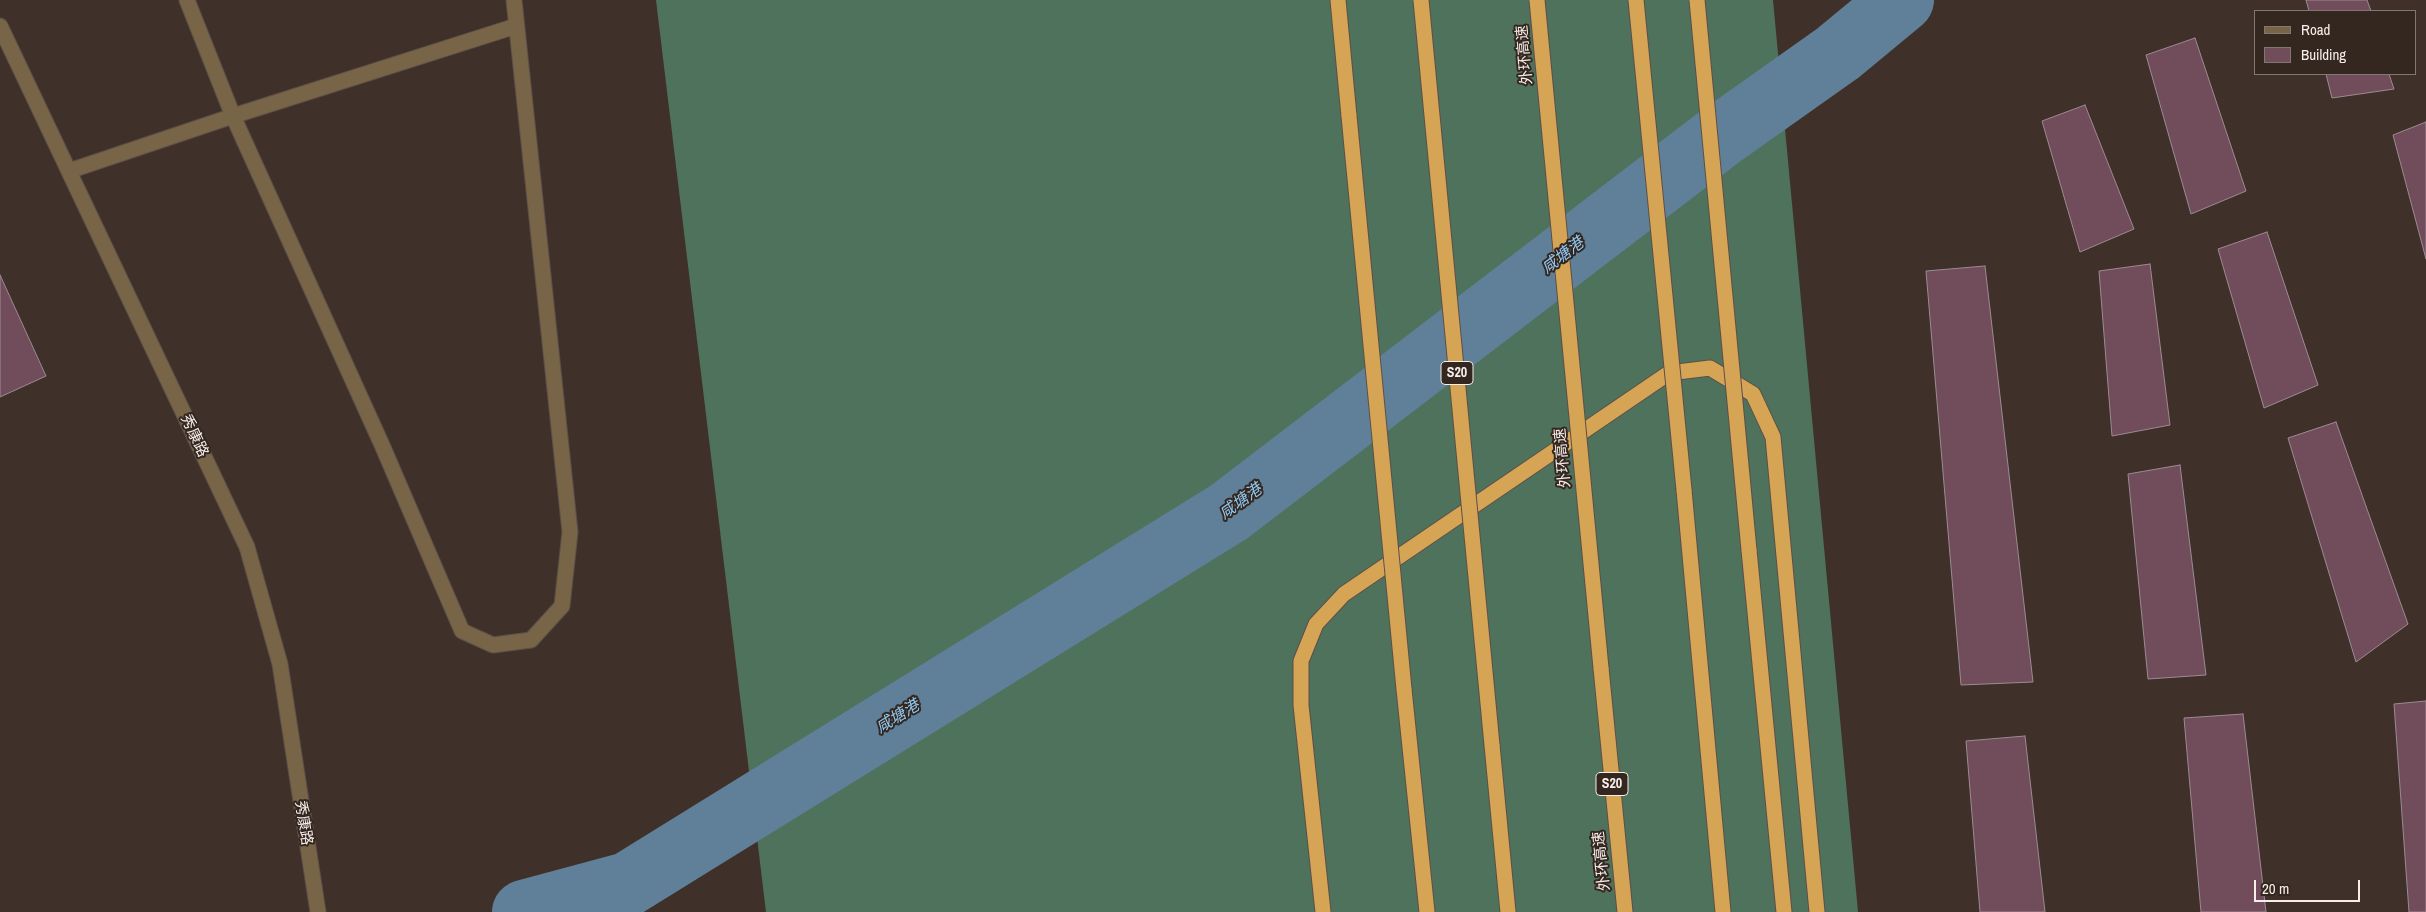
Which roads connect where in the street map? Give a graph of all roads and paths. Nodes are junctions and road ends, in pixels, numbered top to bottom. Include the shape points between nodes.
1 (187, 0) edge
2 (514, 0) edge
3 (1338, 0) edge
4 (1421, 0) edge
5 (1537, 0) edge
6 (1636, 0) edge
7 (1697, 0) edge
8 (0, 26) edge
9 (516, 26) junction
10 (234, 116) junction
11 (69, 171) junction
12 (1425, 894) junction
13 (318, 912) edge
14 (1323, 912) edge
15 (1421, 912) edge
16 (1426, 912) edge
17 (1508, 912) edge
18 (1624, 912) edge
19 (1724, 912) edge
20 (1784, 912) edge
21 (1817, 912) edge

1 - 10 street
2 - 9 street
3 - 12 highway, bridge
4 - 17 highway, S20, bridge
5 - 18 highway, 外环高速 / S20, bridge
6 - 19 highway, bridge
7 - 20 highway, bridge
8 - 11 street, 秀康路
9 - 10 street
9 - 10 street via 570,532 562,606 531,640 493,645 462,630
10 - 11 street
11 - 13 street, 秀康路 via 247,546 280,664
12 - 15 highway
12 - 16 highway
14 - 21 highway via 1301,705 1301,661 1316,624 1344,594 1670,373 1710,368 1753,394 1773,438

